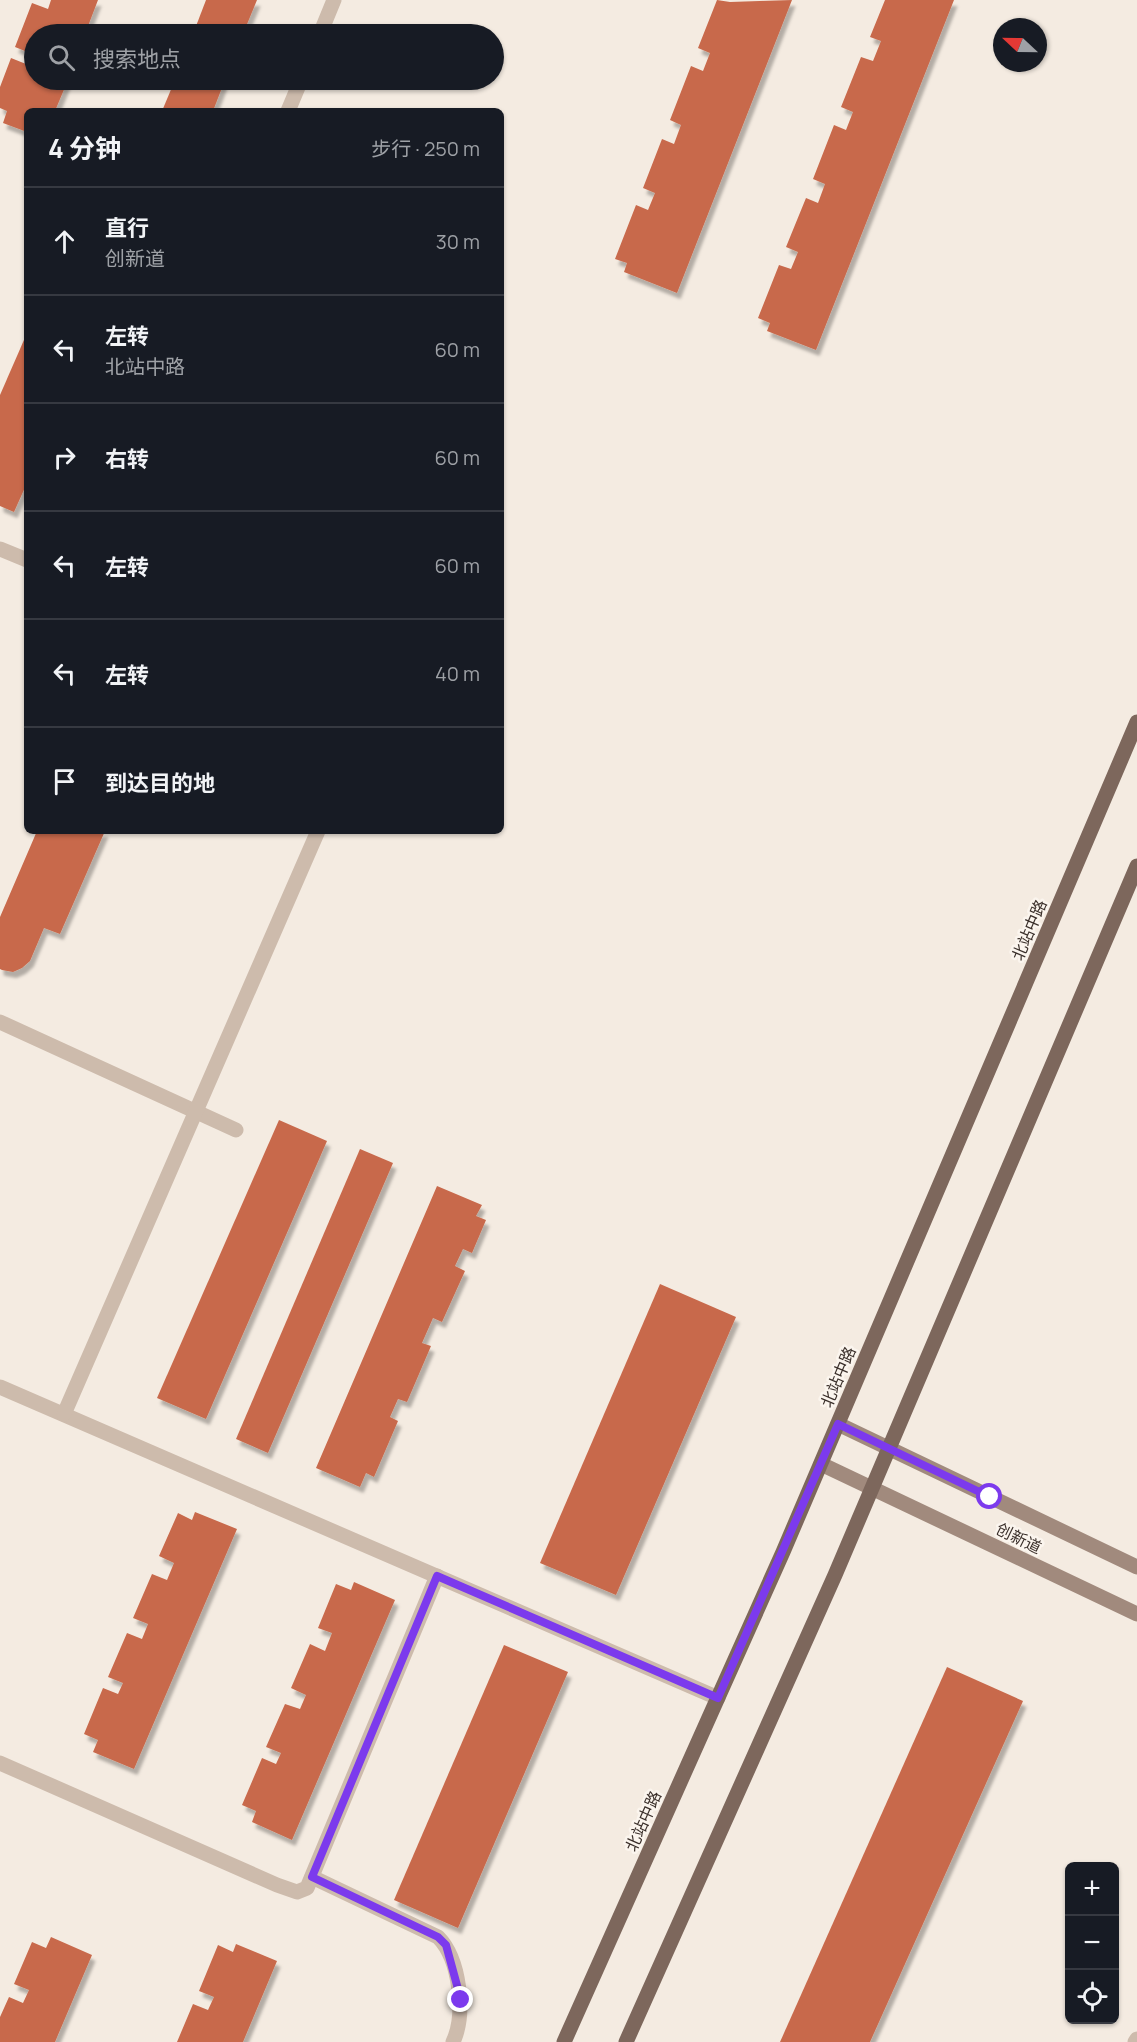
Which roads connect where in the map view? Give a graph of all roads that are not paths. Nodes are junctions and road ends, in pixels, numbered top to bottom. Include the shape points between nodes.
1 (334, 0) edge
2 (324, 24) edge
3 (297, 90) edge
4 (289, 108) edge
5 (0, 549) edge
6 (24, 559) edge
7 (1137, 722) edge
8 (317, 834) edge
9 (1137, 866) edge
10 (0, 1022) edge
11 (196, 1112) junction
12 (236, 1130) dead end
13 (0, 1387) edge
14 (64, 1414) junction
15 (838, 1424) junction
16 (889, 1448) junction
17 (821, 1464) junction
18 (872, 1488) junction
19 (1137, 1567) edge
20 (437, 1576) junction
21 (1137, 1614) edge
22 (718, 1698) junction
23 (0, 1763) edge
24 (312, 1877) junction
25 (453, 2042) edge
26 (564, 2042) edge
27 (626, 2042) edge

1 - 2 lane
3 - 4 lane
5 - 6 lane
7 - 15 main road, 北站中路
8 - 11 lane
9 - 16 main road
10 - 11 lane
11 - 12 lane
11 - 14 lane
13 - 14 lane
14 - 20 lane
15 - 16 street, 创新道
15 - 17 main road, 北站中路
16 - 18 main road
16 - 19 street, 创新道
17 - 18 street, 创新道
17 - 22 main road, 北站中路
18 - 21 street, 创新道
18 - 27 main road
20 - 22 lane
20 - 24 lane
22 - 26 main road, 北站中路
23 - 24 lane via 277,1885 297,1892 308,1888
24 - 25 lane via 438,1937 446,1945 461,2000 460,2027

